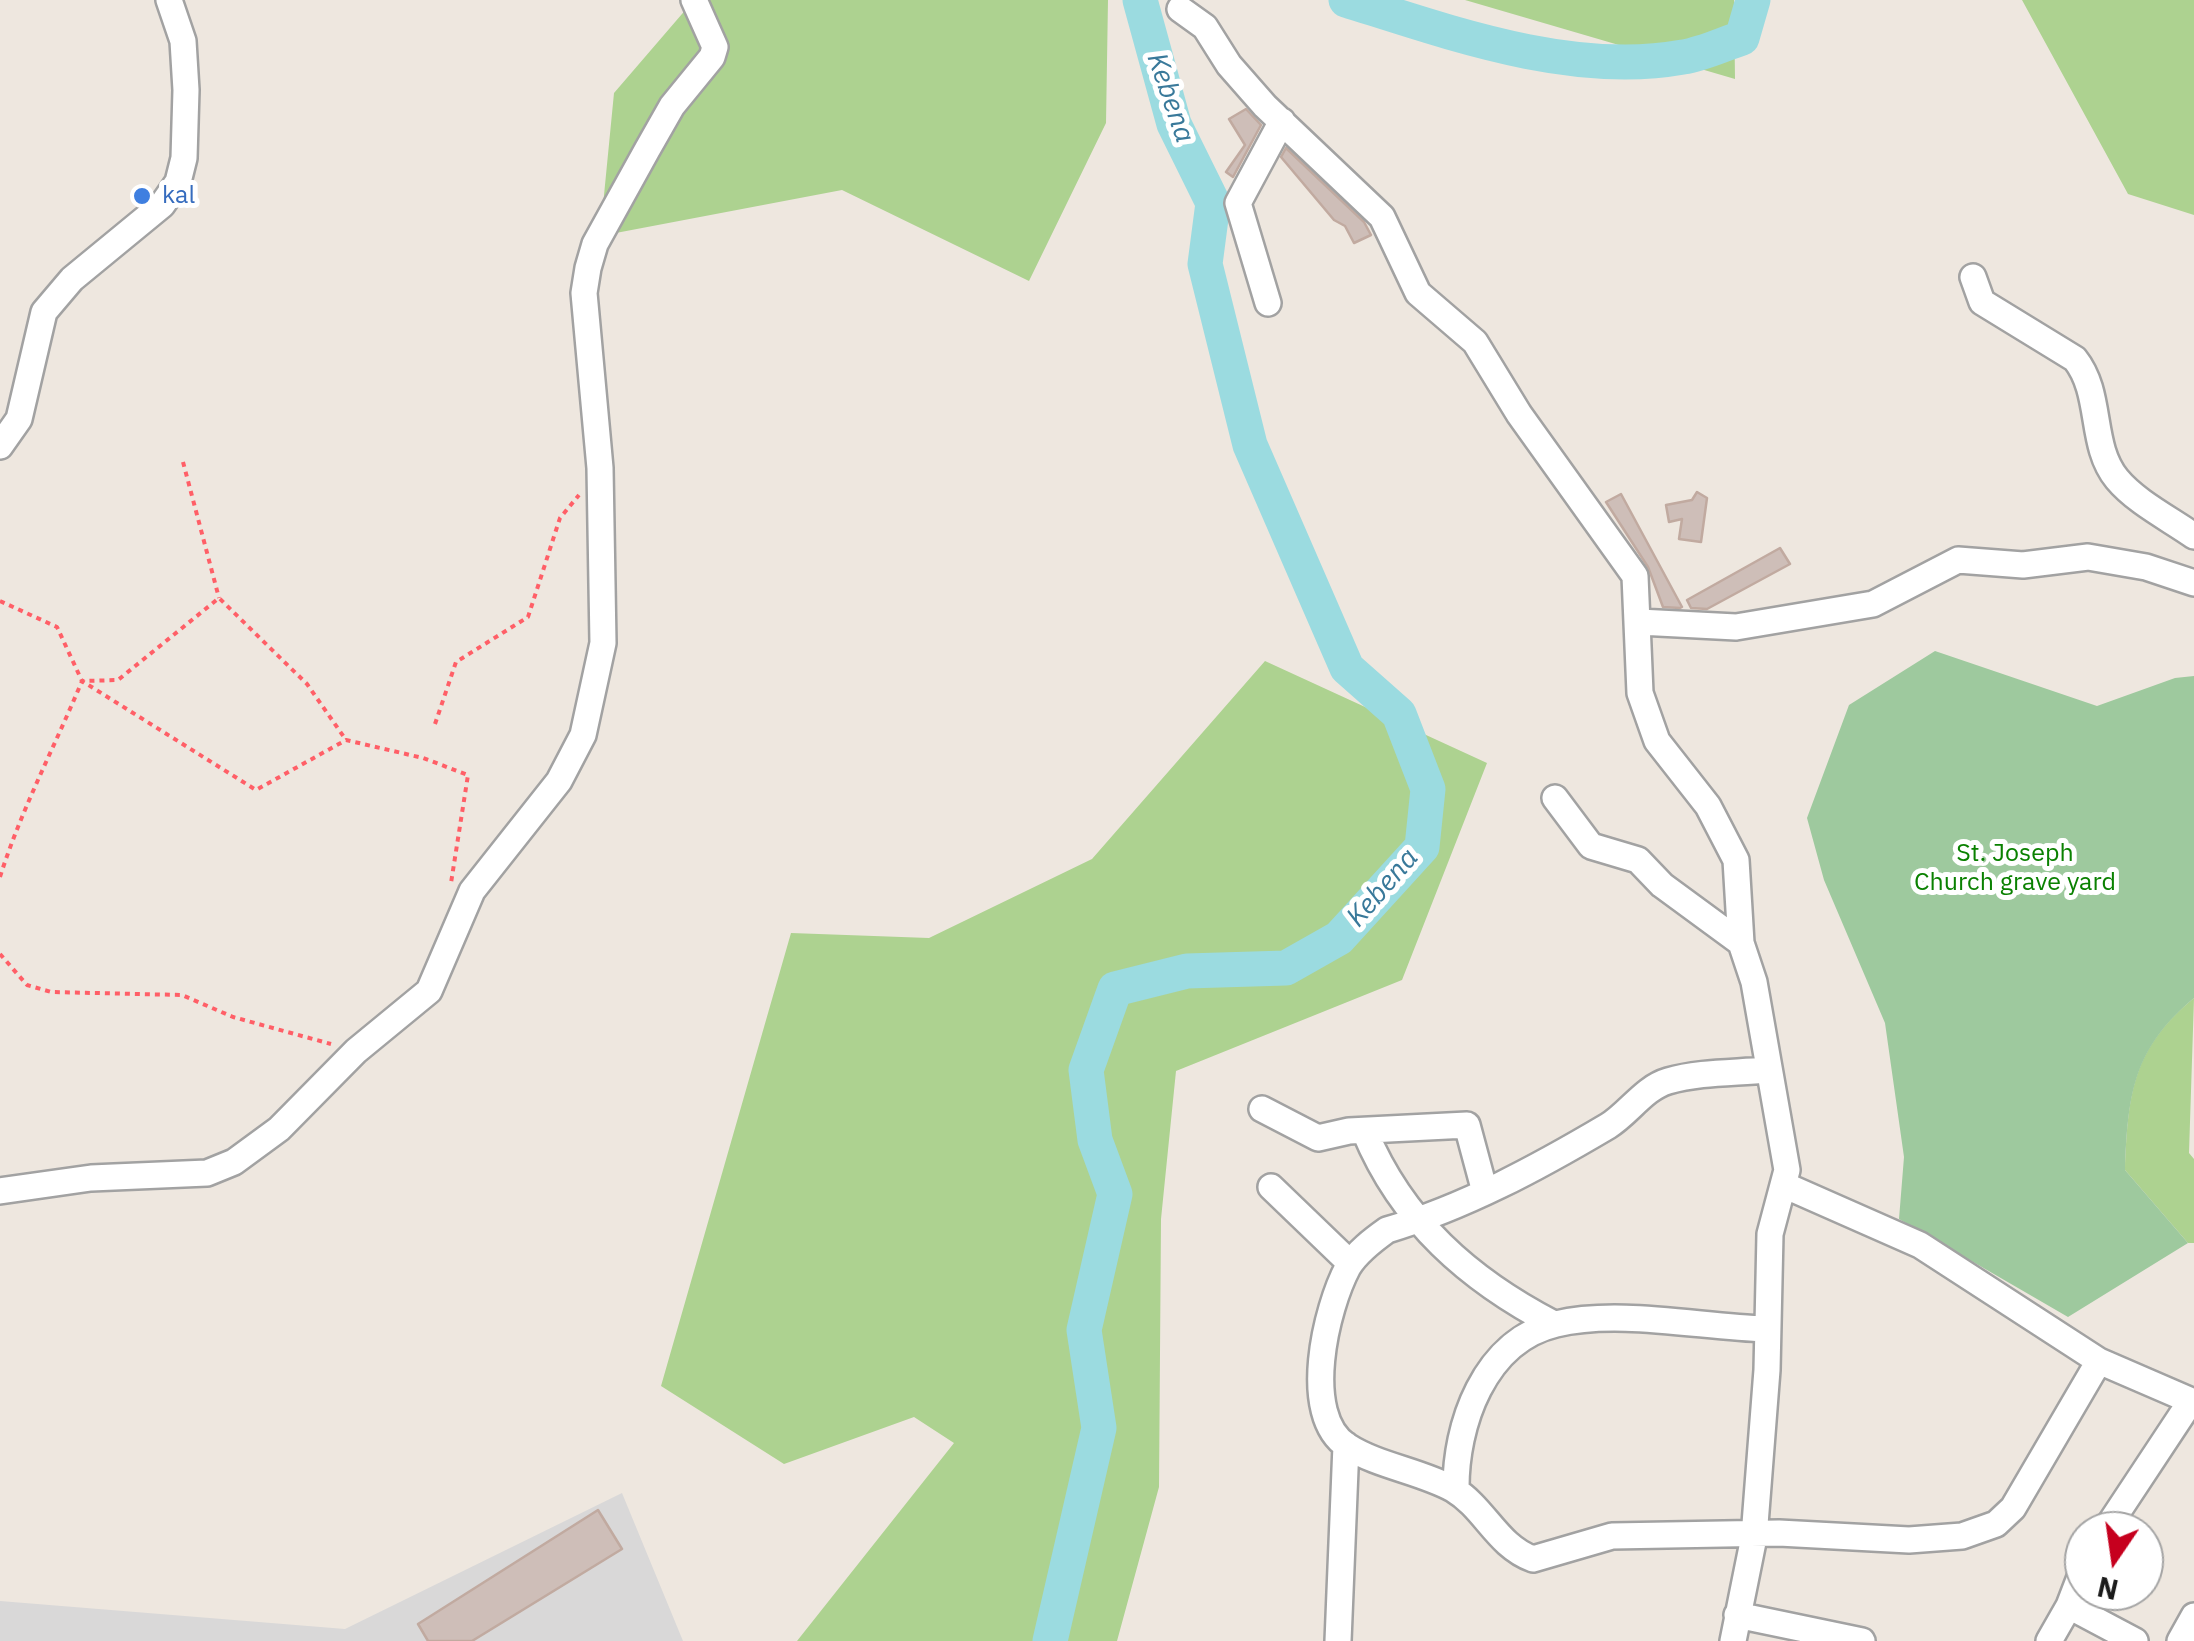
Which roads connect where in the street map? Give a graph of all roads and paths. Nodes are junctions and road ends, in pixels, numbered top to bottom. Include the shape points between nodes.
1 (169, 0) edge
2 (694, 0) edge
3 (1180, 10) dead end
4 (1282, 121) junction
5 (1973, 277) dead end
6 (1268, 302) dead end
7 (0, 446) edge
8 (183, 462) dead end
9 (600, 468) junction
10 (2194, 536) edge
11 (2194, 583) edge
12 (219, 598) junction
13 (0, 600) edge
14 (1639, 622) junction
15 (82, 681) junction
16 (435, 724) dead end
17 (346, 740) junction
18 (1555, 798) dead end
19 (0, 877) edge
20 (450, 899) dead end
21 (1742, 943) junction
22 (0, 954) edge
23 (356, 1051) junction
24 (1766, 1070) junction
25 (1262, 1109) dead end
26 (1365, 1132) junction
27 (1784, 1186) junction
28 (1271, 1187) dead end
29 (0, 1192) edge
30 (1485, 1192) junction
31 (1416, 1222) junction
32 (1350, 1263) junction
33 (1554, 1324) junction
34 (1765, 1328) junction
35 (2099, 1361) junction
36 (2192, 1402) edge
37 (1346, 1445) junction
38 (1456, 1491) junction
39 (2118, 1511) edge
40 (1754, 1537) junction
41 (2066, 1611) edge
42 (2078, 1611) edge
43 (2194, 1616) edge
44 (1735, 1628) edge
45 (1338, 1641) edge
46 (1862, 1641) edge
47 (2049, 1641) edge
48 (2135, 1641) edge
49 (2180, 1641) edge

1 - 7 street via 184,41 178,182 44,312 19,419
2 - 9 street via 715,47 712,57 646,150 588,268 585,307
3 - 4 street via 1205,27 1242,81
4 - 6 street via 1238,203
4 - 14 street via 1382,217 1418,293 1474,342 1635,576
5 - 10 street via 1975,292 1992,310 2075,360 2086,373 2104,456 2117,479
8 - 12 path
9 - 16 path via 560,518 528,618 456,662
9 - 23 street via 603,643 584,735 559,781 472,891 429,991
11 - 14 street via 2088,557 2023,565 1958,560 1874,604 1736,627
12 - 15 path via 118,680
12 - 17 path via 308,684
13 - 15 path via 57,626
14 - 21 street via 1640,693 1657,741 1727,836 1736,860
15 - 17 path via 256,790
15 - 19 path
17 - 20 path via 468,775
18 - 21 street via 1590,846 1638,860
21 - 24 street
22 - 23 path via 27,985 50,992 182,995 234,1017
23 - 29 street via 258,1148 207,1173 91,1178
24 - 27 street via 1787,1152
24 - 30 street via 1664,1082 1627,1114
25 - 26 street via 1318,1138
26 - 30 street via 1466,1126
26 - 31 street
27 - 34 street via 1770,1234
27 - 35 street via 1920,1246
28 - 32 street
30 - 31 street
31 - 32 street via 1387,1230
31 - 33 street via 1498,1295
32 - 37 street via 1326,1334 1321,1389 1327,1426
33 - 34 street via 1608,1318
33 - 38 street via 1523,1340 1472,1398
34 - 40 street
35 - 36 street
35 - 40 street via 2013,1508 1996,1524 1962,1536 1909,1540
36 - 39 street
37 - 38 street
37 - 45 street
38 - 40 street via 1505,1544 1533,1559 1612,1536
40 - 44 street
41 - 47 street
42 - 48 street
43 - 49 street
44 - 46 street

